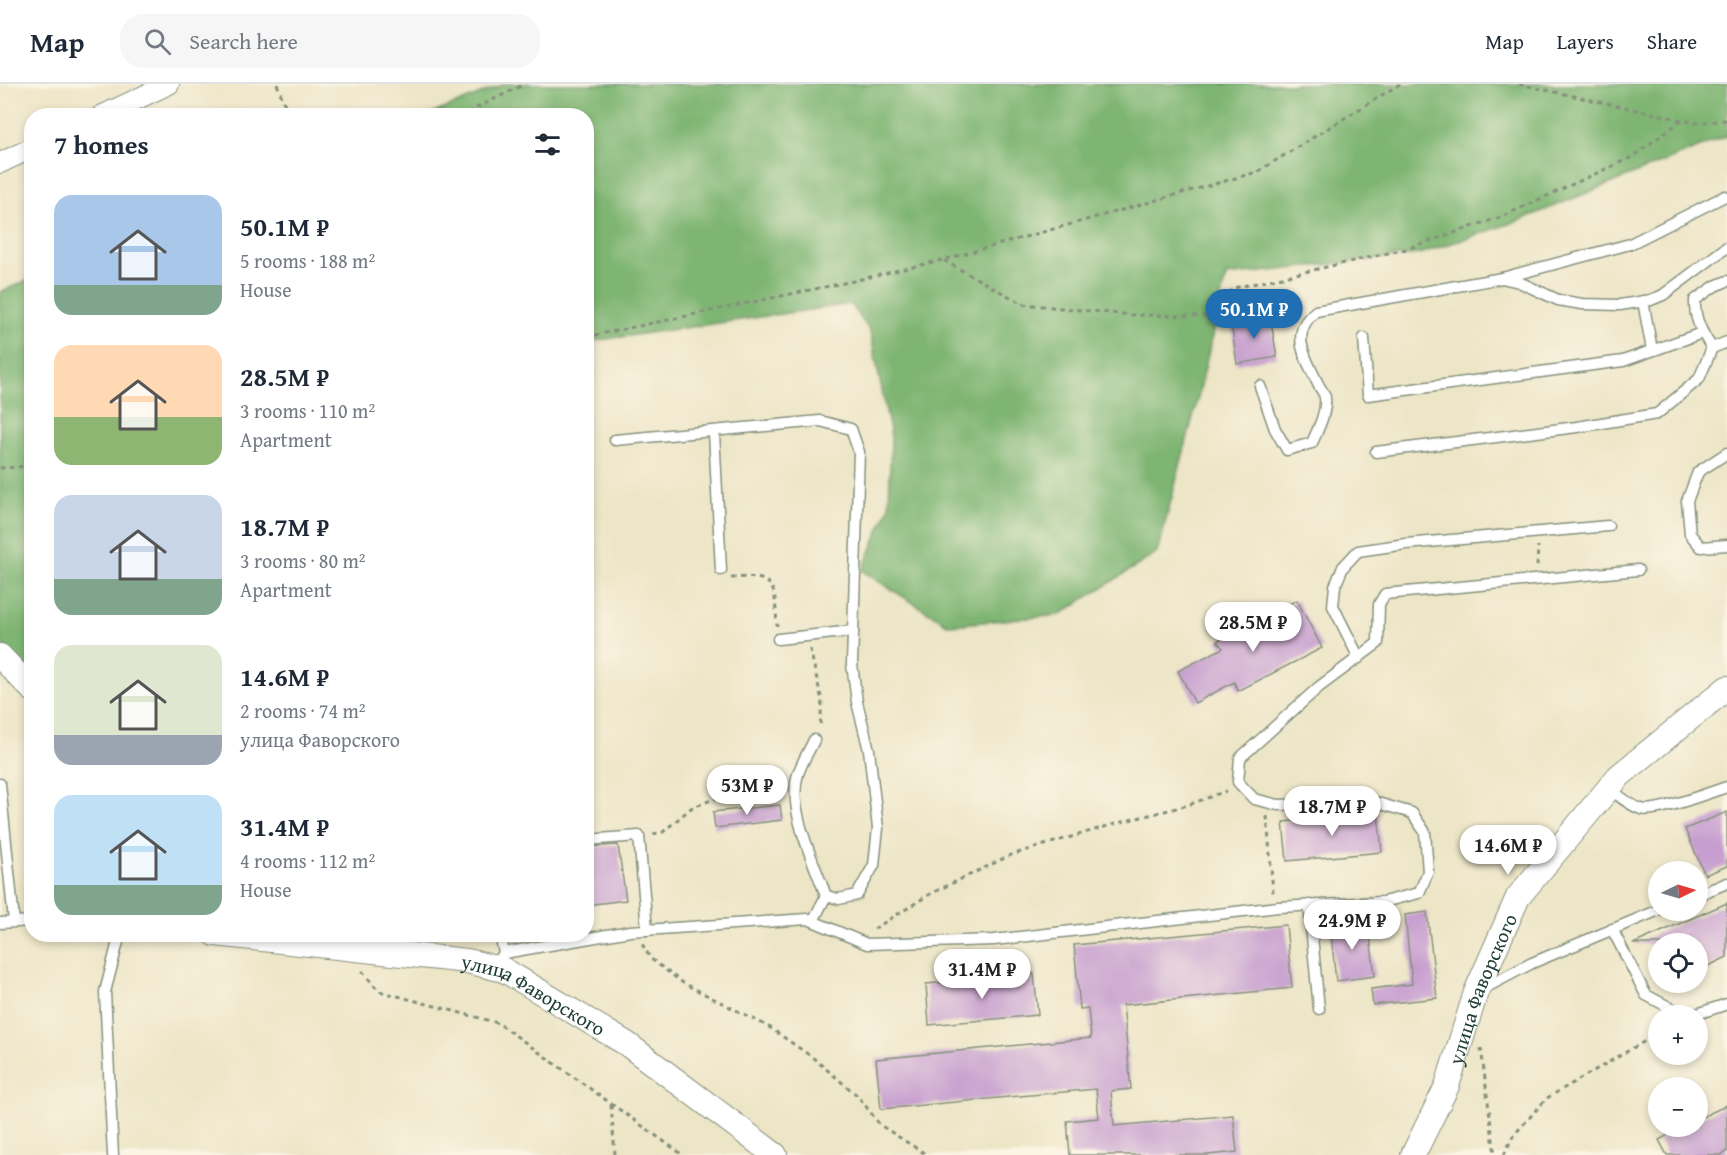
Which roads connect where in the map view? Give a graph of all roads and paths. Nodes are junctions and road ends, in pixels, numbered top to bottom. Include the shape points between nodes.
1 (277, 84) edge
2 (525, 84) edge
3 (1400, 84) edge
4 (1519, 84) edge
5 (165, 85) edge
6 (118, 108) edge
7 (286, 108) edge
8 (476, 108) edge
9 (1682, 120) junction
10 (1727, 120) edge
11 (24, 152) edge
12 (0, 163) edge
13 (1725, 196) dead end
14 (1727, 247) edge
15 (943, 260) junction
16 (1502, 278) junction
17 (1727, 281) edge
18 (1643, 301) junction
19 (1702, 333) junction
20 (594, 335) edge
21 (1364, 338) dead end
22 (1727, 342) edge
23 (1712, 348) junction
24 (1652, 350) junction
25 (1260, 386) dead end
26 (714, 432) junction
27 (615, 440) dead end
28 (1376, 452) dead end
29 (1727, 453) edge
30 (24, 466) edge
31 (0, 468) edge
32 (1608, 526) dead end
33 (1539, 532) junction
34 (1727, 545) edge
35 (721, 570) joint
36 (1638, 570) dead end
37 (1536, 579) junction
38 (853, 631) junction
39 (807, 636) junction
40 (778, 639) joint
41 (0, 656) edge
42 (1359, 658) junction
43 (24, 681) edge
44 (1727, 688) edge
45 (814, 740) joint
46 (0, 784) edge
47 (1242, 785) junction
48 (1727, 787) edge
49 (1609, 788) junction
50 (795, 797) junction
51 (1266, 802) junction
52 (639, 836) junction
53 (594, 839) edge
54 (1727, 884) edge
55 (1708, 891) edge
56 (826, 896) junction
57 (1310, 905) junction
58 (1274, 908) junction
59 (1648, 914) edge
60 (14, 921) junction
61 (24, 921) edge
62 (813, 921) junction
63 (0, 923) edge
64 (1612, 928) junction
65 (647, 930) junction
66 (858, 940) junction
67 (594, 941) edge
68 (118, 942) edge
69 (340, 942) edge
70 (500, 942) edge
71 (588, 942) edge
72 (642, 945) dead end
73 (499, 960) junction
74 (361, 969) dead end
75 (1476, 992) junction
76 (1727, 1004) edge
77 (1665, 1005) edge
78 (1319, 1009) dead end
79 (1708, 1010) edge
80 (1648, 1039) edge
81 (1481, 1045) dead end
82 (611, 1105) junction
83 (113, 1155) edge
84 (615, 1155) edge
85 (683, 1155) edge
86 (775, 1155) edge
87 (927, 1155) edge
88 (1413, 1155) edge
89 (1495, 1155) edge
90 (1504, 1155) edge

1 - 7 path
2 - 8 path
3 - 15 path via 1257,172
4 - 9 path
5 - 6 street
9 - 10 path
9 - 15 path via 1632,157 1501,217 1406,249 1234,288 1207,316 1130,315 1023,304
11 - 12 street
13 - 16 lane via 1630,244
14 - 18 lane via 1663,294
15 - 20 path
16 - 18 lane via 1558,300 1582,304
16 - 25 lane via 1335,307 1316,311 1307,318 1300,338 1325,397 1322,421 1312,443 1287,450
17 - 19 lane via 1695,300 1694,313
18 - 24 lane
19 - 23 lane
19 - 24 lane
21 - 24 lane via 1368,395 1623,360
22 - 23 lane
23 - 28 lane via 1699,379 1658,414
26 - 27 lane
26 - 35 lane
26 - 38 lane via 820,421 851,429 859,452
29 - 34 lane via 1698,472 1687,501 1690,534 1701,547
30 - 31 path
32 - 33 lane
33 - 37 path
33 - 42 lane via 1358,551 1343,567 1335,586 1333,606
35 - 40 path via 726,579 762,579 772,586
36 - 37 lane
37 - 42 lane via 1385,594 1379,604 1378,643
38 - 39 lane
38 - 56 lane via 852,664 878,828 874,865 857,895 839,899
39 - 40 lane
39 - 45 path via 822,701 820,728
41 - 43 street
42 - 47 lane via 1319,687 1240,758 1238,782
44 - 49 street, улица Фаворского
45 - 50 lane via 798,775
46 - 60 lane
47 - 51 lane via 1254,798
47 - 66 path via 1188,805 1011,855 930,894
48 - 49 lane via 1643,810
49 - 75 street, улица Фаворского via 1518,897
50 - 52 path via 734,791 691,808 663,832
50 - 56 lane
51 - 57 lane via 1374,802 1412,813 1425,832 1428,872 1419,893 1383,902
51 - 58 path
52 - 53 lane
52 - 65 lane
54 - 55 lane
56 - 62 lane
57 - 58 lane
57 - 78 lane
58 - 66 lane via 994,940 867,944
59 - 64 lane
60 - 61 lane
60 - 63 lane
62 - 65 lane
62 - 66 lane
64 - 75 lane
64 - 77 lane via 1646,995
65 - 67 lane
68 - 83 lane via 105,992
69 - 73 street, улица Фаворского via 466,961
70 - 73 lane
71 - 73 lane
72 - 87 path via 651,959 682,983 769,1027 812,1057 858,1096 880,1125
73 - 86 street, улица Фаворского via 504,970 627,1044
74 - 82 path via 379,991 498,1023
75 - 88 street, улица Фаворского via 1447,1086
76 - 79 lane
80 - 90 path via 1547,1098 1513,1136
81 - 89 path
82 - 84 path
82 - 85 path

